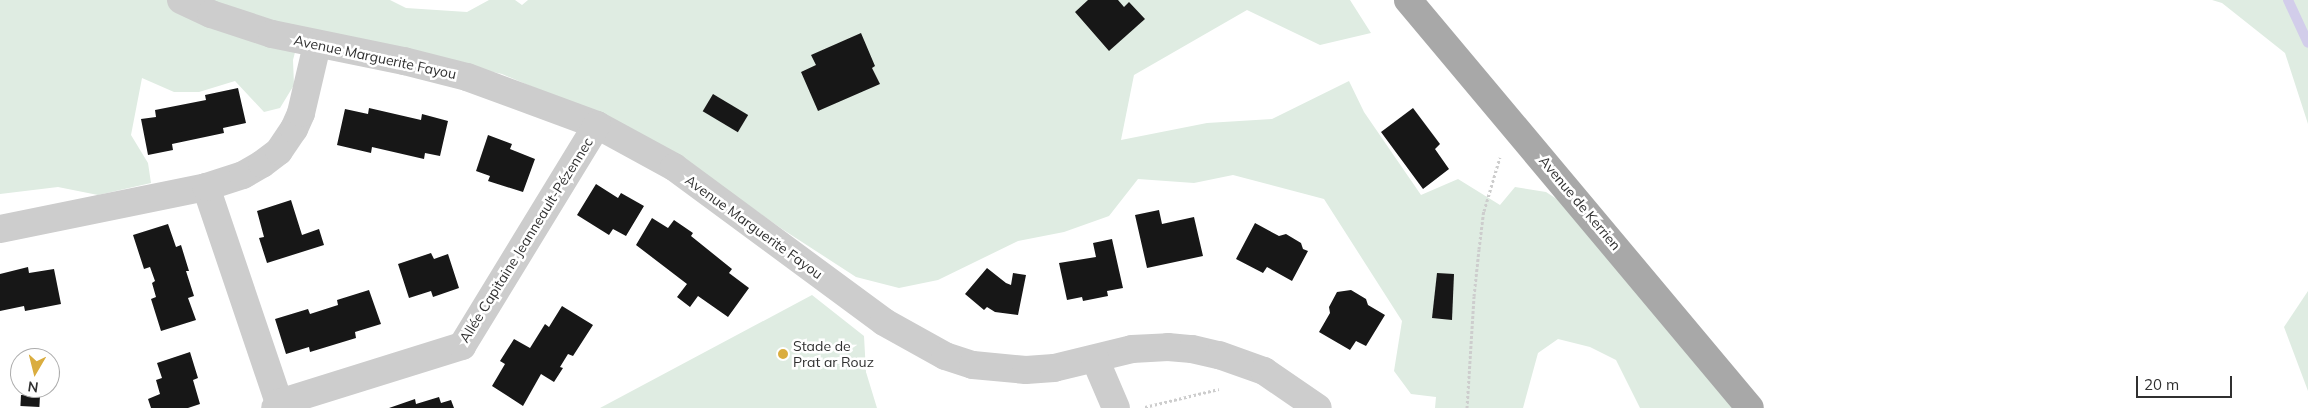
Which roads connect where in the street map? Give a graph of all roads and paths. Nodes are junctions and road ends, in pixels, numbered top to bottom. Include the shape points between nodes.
1 (181, 0) edge
2 (1408, 0) edge
3 (317, 45) junction
4 (1512, 122) junction
5 (596, 126) junction
6 (206, 187) junction
7 (0, 229) edge
8 (1095, 359) junction
9 (1264, 371) junction
10 (277, 405) edge
11 (1116, 408) edge
12 (1141, 408) edge
13 (1318, 408) edge
14 (1468, 408) edge
15 (1750, 408) edge

1 - 3 street, Avenue Marguerite Fayou via 239,25
2 - 4 main road, Avenue de Kerrien
3 - 5 street, Avenue Marguerite Fayou via 404,61 467,77
3 - 6 street via 301,113 286,142 243,175
4 - 14 path via 1484,210 1474,296
4 - 15 main road, Avenue de Kerrien
5 - 8 street, Avenue Marguerite Fayou via 674,168 884,322 945,356 973,365 1026,370
5 - 10 street, Allée Capitaine Jeanneault-Pézennec via 462,346
6 - 7 street
6 - 10 street
8 - 9 street, Avenue Marguerite Fayou via 1132,350 1176,348 1219,355
8 - 11 street
9 - 12 path via 1227,387
9 - 13 street, Avenue Marguerite Fayou

